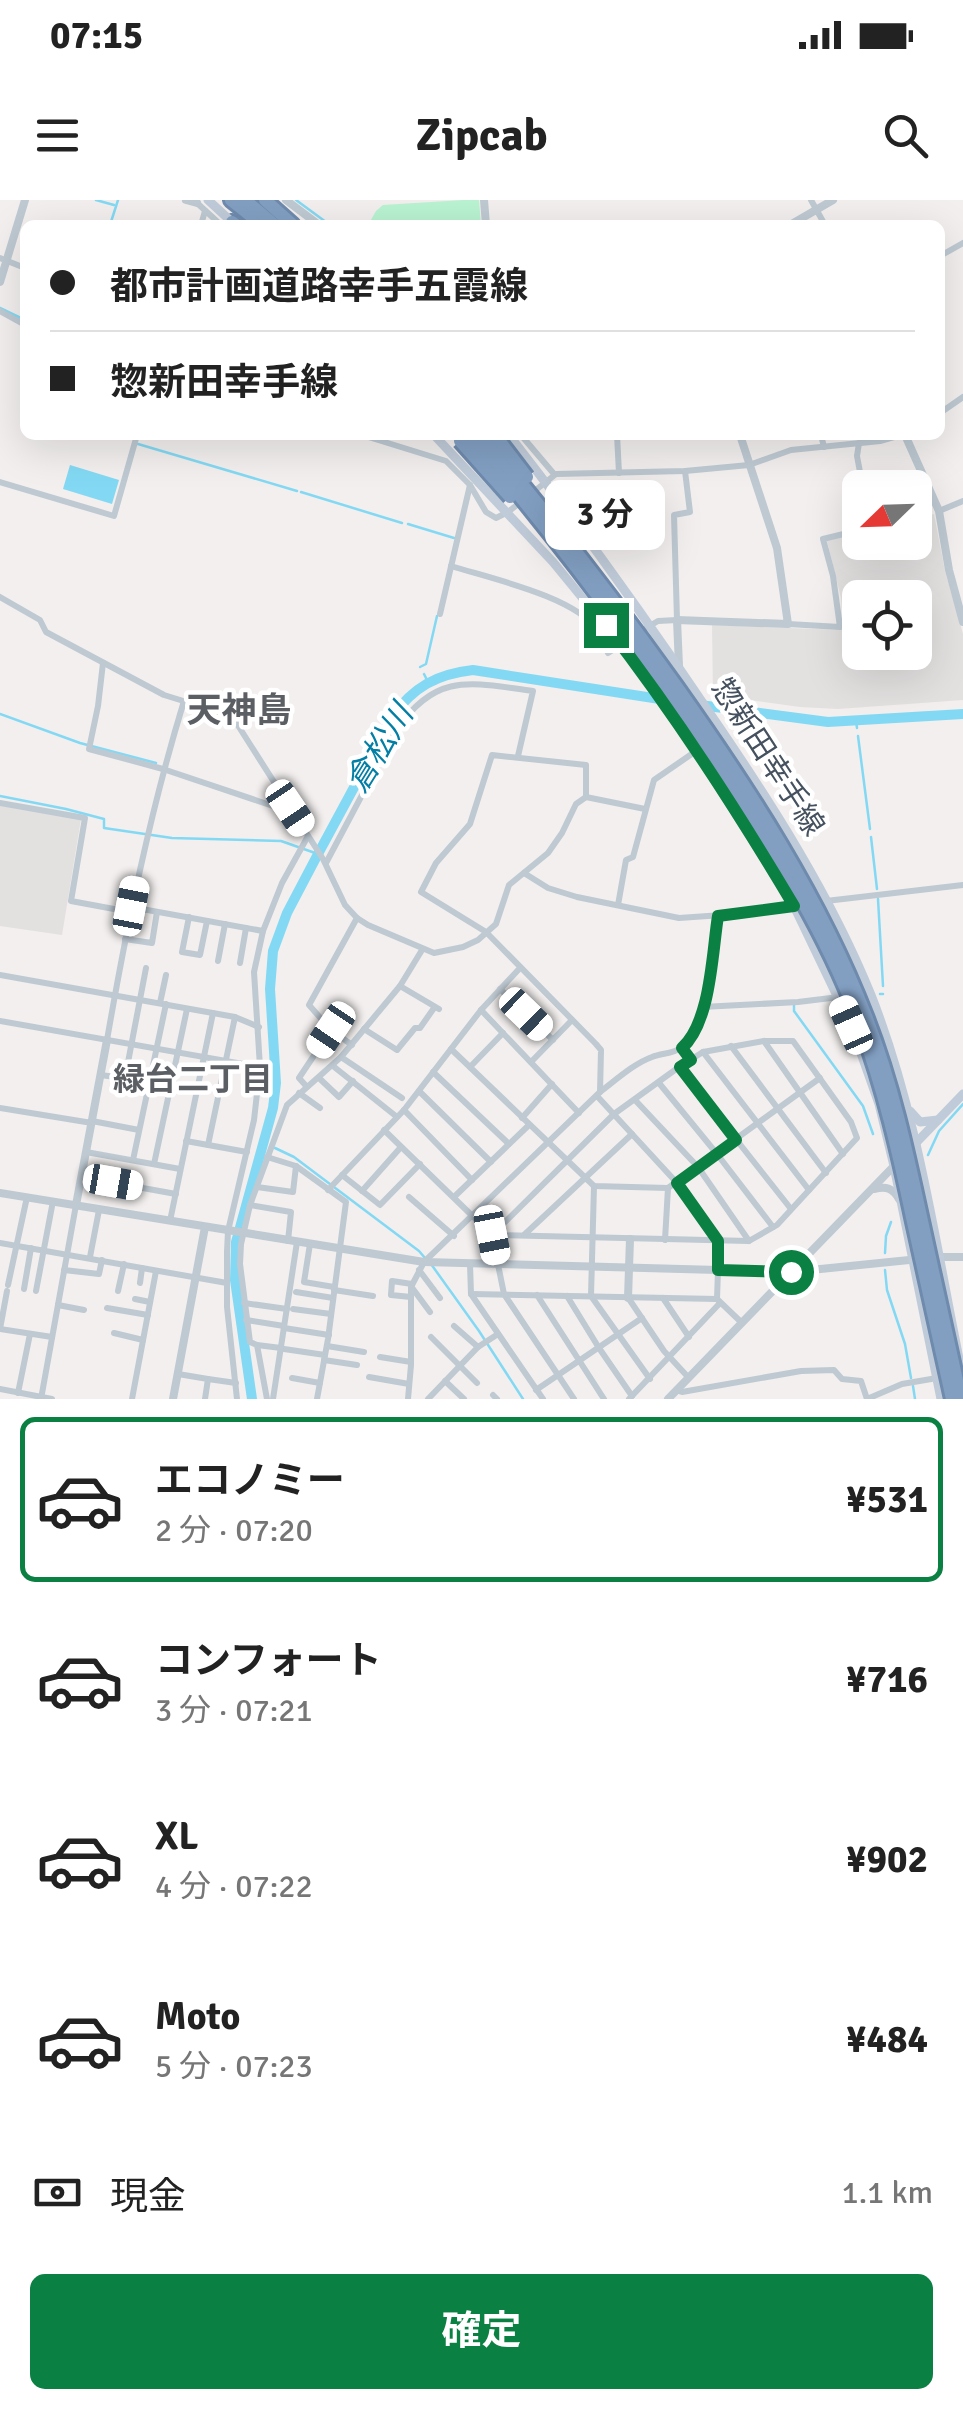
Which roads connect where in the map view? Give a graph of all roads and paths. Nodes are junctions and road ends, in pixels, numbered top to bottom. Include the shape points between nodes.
1 (25, 200) edge
2 (186, 200) edge
3 (231, 200) edge
4 (245, 200) edge
5 (266, 200) edge
6 (286, 200) edge
7 (810, 200) edge
8 (833, 200) edge
9 (203, 205) edge
10 (816, 210) junction
11 (225, 220) edge
12 (256, 220) edge
13 (270, 220) edge
14 (288, 220) edge
15 (295, 220) edge
16 (312, 220) edge
17 (799, 220) edge
18 (822, 220) edge
19 (3, 259) edge
20 (0, 282) edge
21 (136, 440) edge
22 (378, 440) edge
23 (439, 440) edge
24 (464, 440) edge
25 (486, 440) edge
26 (499, 440) edge
27 (514, 440) edge
28 (524, 440) edge
29 (617, 440) edge
30 (741, 440) edge
31 (822, 440) edge
32 (875, 440) edge
33 (905, 440) edge
34 (858, 443) junction
35 (824, 447) junction
36 (748, 465) junction
37 (860, 470) edge
38 (685, 471) junction
39 (619, 473) junction
40 (550, 478) junction
41 (0, 482) edge
42 (470, 485) junction
43 (963, 501) edge
44 (938, 511) junction
45 (508, 512) junction
46 (842, 535) edge
47 (451, 566) junction
48 (0, 597) edge
49 (615, 609) junction
50 (440, 614) dead end
51 (962, 618) edge
52 (676, 620) junction
53 (650, 624) junction
54 (788, 624) junction
55 (621, 645) junction
56 (104, 663) junction
57 (679, 666) junction
58 (184, 700) junction
59 (724, 732) junction
60 (696, 751) junction
61 (518, 756) junction
62 (163, 769) junction
63 (586, 797) junction
64 (0, 802) edge
65 (290, 808) junction
66 (644, 810) junction
67 (309, 837) junction
68 (324, 862) junction
69 (524, 874) junction
70 (963, 884) edge
71 (826, 901) junction
72 (618, 905) junction
73 (794, 906) junction
74 (131, 909) junction
75 (156, 911) junction
76 (718, 916) junction
77 (189, 917) junction
78 (357, 918) junction
79 (208, 921) junction
80 (225, 924) junction
81 (246, 928) junction
82 (264, 931) junction
83 (486, 932) junction
84 (125, 939) junction
85 (422, 950) junction
86 (218, 962) dead end
87 (240, 963) dead end
88 (146, 968) dead end
89 (520, 968) junction
90 (0, 975) edge
91 (166, 975) dead end
92 (400, 986) junction
93 (500, 989) junction
94 (115, 996) junction
95 (839, 996) junction
96 (140, 1000) junction
97 (163, 1004) junction
98 (188, 1008) junction
99 (702, 1008) junction
100 (481, 1010) junction
101 (213, 1013) junction
102 (235, 1017) junction
103 (572, 1020) junction
104 (0, 1021) edge
105 (259, 1027) junction
106 (364, 1029) junction
107 (331, 1030) junction
108 (502, 1033) junction
109 (107, 1040) junction
110 (552, 1040) junction
111 (764, 1042) junction
112 (132, 1044) junction
113 (352, 1045) junction
114 (731, 1046) junction
115 (155, 1048) junction
116 (682, 1048) junction
117 (451, 1049) junction
118 (703, 1052) junction
119 (178, 1053) junction
120 (341, 1057) junction
121 (202, 1058) junction
122 (691, 1060) junction
123 (226, 1062) junction
124 (530, 1062) junction
125 (333, 1066) junction
126 (260, 1067) junction
127 (470, 1067) junction
128 (680, 1067) junction
129 (433, 1072) junction
130 (101, 1075) junction
131 (124, 1078) junction
132 (318, 1078) junction
133 (820, 1078) junction
134 (352, 1081) junction
135 (148, 1082) junction
136 (659, 1082) junction
137 (552, 1084) junction
138 (307, 1087) junction
139 (419, 1091) junction
140 (902, 1091) junction
141 (300, 1093) junction
142 (598, 1094) junction
143 (801, 1094) junction
144 (963, 1094) edge
145 (402, 1098) dead end
146 (636, 1100) junction
147 (906, 1104) junction
148 (0, 1108) edge
149 (320, 1108) dead end
150 (779, 1109) junction
151 (404, 1110) junction
152 (579, 1113) junction
153 (614, 1114) junction
154 (397, 1117) junction
155 (522, 1118) junction
156 (938, 1120) junction
157 (92, 1122) junction
158 (529, 1124) junction
159 (758, 1124) junction
160 (139, 1130) junction
161 (384, 1130) junction
162 (632, 1134) junction
163 (736, 1140) junction
164 (186, 1141) junction
165 (548, 1143) junction
166 (509, 1144) junction
167 (915, 1144) junction
168 (208, 1145) junction
169 (402, 1147) junction
170 (86, 1152) junction
171 (248, 1152) junction
172 (717, 1154) junction
173 (843, 1154) junction
174 (267, 1157) junction
175 (132, 1160) junction
176 (491, 1162) junction
177 (567, 1162) junction
178 (154, 1164) junction
179 (420, 1164) junction
180 (296, 1166) junction
181 (894, 1166) junction
182 (698, 1167) junction
183 (180, 1168) junction
184 (826, 1173) junction
185 (342, 1175) junction
186 (82, 1177) junction
187 (585, 1179) junction
188 (472, 1180) junction
189 (677, 1183) junction
190 (256, 1186) junction
191 (594, 1186) junction
192 (668, 1188) junction
193 (872, 1189) junction
194 (328, 1190) junction
195 (362, 1190) junction
196 (809, 1190) junction
197 (0, 1192) edge
198 (176, 1194) junction
199 (27, 1197) junction
200 (409, 1197) dead end
201 (454, 1197) junction
202 (53, 1201) junction
203 (901, 1204) junction
204 (76, 1205) junction
205 (250, 1206) junction
206 (790, 1209) junction
207 (98, 1210) junction
208 (473, 1216) junction
209 (170, 1221) junction
210 (204, 1227) junction
211 (773, 1228) junction
212 (236, 1232) junction
213 (492, 1235) junction
214 (454, 1236) junction
215 (523, 1236) junction
216 (592, 1238) junction
217 (630, 1239) junction
218 (665, 1240) junction
219 (718, 1241) junction
220 (749, 1241) junction
221 (292, 1242) junction
222 (0, 1243) edge
223 (310, 1244) junction
224 (16, 1246) junction
225 (32, 1248) junction
226 (339, 1249) junction
227 (43, 1250) junction
228 (67, 1254) junction
229 (938, 1256) junction
230 (90, 1257) junction
231 (963, 1257) edge
232 (913, 1259) junction
233 (102, 1260) junction
234 (124, 1264) junction
235 (470, 1264) junction
236 (498, 1264) junction
237 (422, 1266) junction
238 (592, 1266) junction
239 (142, 1268) junction
240 (629, 1268) junction
241 (64, 1270) junction
242 (718, 1270) junction
243 (156, 1271) junction
244 (791, 1272) junction
245 (196, 1278) junction
246 (140, 1283) dead end
247 (226, 1283) junction
248 (412, 1286) junction
249 (24, 1289) dead end
250 (36, 1290) dead end
251 (118, 1291) dead end
252 (296, 1292) dead end
253 (334, 1292) junction
254 (471, 1294) junction
255 (504, 1294) junction
256 (537, 1295) junction
257 (373, 1296) dead end
258 (567, 1296) junction
259 (591, 1296) junction
260 (411, 1298) junction
261 (440, 1298) dead end
262 (628, 1298) junction
263 (663, 1298) junction
264 (135, 1299) dead end
265 (719, 1301) junction
266 (150, 1302) junction
267 (244, 1303) junction
268 (58, 1306) junction
269 (107, 1308) dead end
270 (290, 1309) junction
271 (84, 1310) dead end
272 (430, 1312) dead end
273 (331, 1314) junction
274 (148, 1315) junction
275 (642, 1318) junction
276 (246, 1320) junction
277 (741, 1322) junction
278 (454, 1326) dead end
279 (284, 1327) junction
280 (0, 1328) edge
281 (114, 1333) dead end
282 (30, 1334) junction
283 (328, 1334) junction
284 (498, 1334) junction
285 (619, 1335) junction
286 (52, 1337) junction
287 (430, 1337) dead end
288 (689, 1338) junction
289 (143, 1340) junction
290 (930, 1341) junction
291 (257, 1345) junction
292 (478, 1347) junction
293 (282, 1348) junction
294 (599, 1348) junction
295 (364, 1352) dead end
296 (325, 1354) junction
297 (380, 1357) dead end
298 (669, 1358) junction
299 (411, 1362) junction
300 (579, 1362) junction
301 (358, 1365) dead end
302 (460, 1366) junction
303 (178, 1374) junction
304 (963, 1375) edge
305 (368, 1376) dead end
306 (558, 1376) junction
307 (292, 1378) dead end
308 (688, 1378) junction
309 (937, 1378) junction
310 (208, 1379) junction
311 (650, 1379) junction
312 (445, 1381) junction
313 (320, 1383) junction
314 (477, 1383) dead end
315 (236, 1384) junction
316 (408, 1384) junction
317 (0, 1390) edge
318 (536, 1390) junction
319 (676, 1390) junction
320 (18, 1393) junction
321 (41, 1398) edge
322 (630, 1398) edge
323 (52, 1399) edge
324 (132, 1399) edge
325 (173, 1399) edge
326 (205, 1399) edge
327 (237, 1399) edge
328 (270, 1399) edge
329 (316, 1399) edge
330 (408, 1399) edge
331 (428, 1399) edge
332 (464, 1399) edge
333 (542, 1399) edge
334 (574, 1399) edge
335 (604, 1399) edge
336 (668, 1399) edge
337 (867, 1399) edge
338 (941, 1399) edge
339 (952, 1399) edge
340 (961, 1399) edge

1 - 19 street
2 - 9 street
3 - 12 highway
4 - 13 highway
5 - 14 highway
5 - 15 main road
6 - 16 street
7 - 10 street
8 - 10 street
9 - 11 main road
10 - 17 street
10 - 18 street
19 - 20 street
21 - 41 street via 114,516
22 - 42 street via 446,461
23 - 45 main road, 惣新田幸手線
24 - 49 highway, bridge via 592,593
25 - 49 highway, bridge
26 - 49 highway, bridge via 615,594
27 - 40 main road, 惣新田幸手線
28 - 40 street
29 - 39 street
30 - 36 street
31 - 35 street
32 - 34 street
33 - 44 street
34 - 35 street
34 - 37 street
35 - 36 street
36 - 38 street
36 - 54 street via 777,548
38 - 39 street
38 - 52 street via 690,512 674,515
39 - 40 street
40 - 45 street
40 - 53 main road, 惣新田幸手線
42 - 45 street via 489,516
42 - 47 street
43 - 44 street
44 - 51 street
45 - 55 main road, 惣新田幸手線
46 - 54 street via 823,540 840,627
47 - 50 street
47 - 55 street via 546,596 584,616 608,653
48 - 56 street
49 - 339 highway, bridge via 768,844 844,986 894,1134
49 - 340 highway, bridge via 774,832 848,972 898,1113
52 - 53 street
52 - 54 street
52 - 57 street
53 - 55 street
53 - 57 main road, 惣新田幸手線
55 - 60 main road, 惣新田幸手線
56 - 58 street
56 - 62 street via 89,748
57 - 59 main road, 惣新田幸手線
58 - 62 street
58 - 65 street via 232,716
59 - 60 street
59 - 71 main road, 惣新田幸手線
60 - 66 street via 654,780
60 - 73 main road, 惣新田幸手線
61 - 63 street via 586,765
61 - 68 street via 533,691 465,683 430,694 398,729
61 - 83 street via 492,755 470,824 420,892
62 - 65 street
62 - 74 street
63 - 66 street
63 - 69 street via 548,853
64 - 74 street via 85,818 71,900
65 - 67 street
66 - 72 street
67 - 68 street
67 - 82 street
68 - 78 street
69 - 72 street via 548,888
69 - 83 street via 509,885 496,924
70 - 71 street
71 - 73 street
71 - 140 main road, 惣新田幸手線 via 870,995
72 - 76 street via 679,918
73 - 76 street
73 - 95 main road, 惣新田幸手線
74 - 75 street
74 - 84 street
75 - 77 street
75 - 84 street via 152,943
76 - 99 street
77 - 79 street
77 - 79 street via 182,952 200,955
78 - 85 street
78 - 107 street via 309,1005
79 - 80 street
80 - 81 street
80 - 86 street
81 - 82 street
81 - 87 street
82 - 105 street via 254,972
83 - 85 street via 463,947
83 - 89 street
84 - 94 street
85 - 92 street
88 - 96 street
89 - 93 street
89 - 103 street
90 - 94 street
91 - 97 street
92 - 106 street
92 - 106 street via 436,1008 420,1028 397,1050
93 - 100 street
93 - 110 street
94 - 96 street
94 - 109 street
95 - 99 street
95 - 181 main road, 惣新田幸手線 via 866,1062
96 - 97 street
96 - 112 street
97 - 98 street
97 - 115 street
98 - 101 street
98 - 119 street
99 - 116 street
100 - 108 street
100 - 117 street
101 - 102 street
101 - 121 street
102 - 105 street
102 - 123 street
103 - 110 street
103 - 142 street via 601,1050
104 - 109 street
105 - 126 street
106 - 113 street
107 - 113 street
107 - 138 street via 299,1078
108 - 124 street
108 - 127 street
109 - 112 street
109 - 130 street
110 - 124 street
111 - 114 street
111 - 133 street via 793,1041
111 - 143 street
112 - 115 street
112 - 131 street
113 - 120 street
114 - 118 street
114 - 150 street
115 - 119 street
115 - 135 street
116 - 122 street
116 - 142 street via 650,1057
117 - 127 street
117 - 129 street
118 - 122 street
118 - 159 street
119 - 121 street
119 - 178 street
120 - 125 street
120 - 145 street
121 - 123 street
121 - 164 street
122 - 128 street
123 - 126 street
123 - 168 street
124 - 137 street
125 - 132 street
125 - 134 street
126 - 171 street
127 - 155 street
128 - 136 street
128 - 163 street
129 - 139 street
129 - 166 street
130 - 131 street
130 - 157 street
131 - 135 street
132 - 134 street via 339,1096
132 - 138 street
133 - 143 street
133 - 173 street via 857,1138
134 - 154 street
135 - 160 street
136 - 146 street
136 - 172 street
137 - 152 street
137 - 155 street
138 - 141 street
139 - 151 street
139 - 176 street
140 - 147 main road, 惣新田幸手線
140 - 181 main road via 895,1119 902,1148
141 - 149 street
141 - 174 street via 287,1106
142 - 152 street
142 - 153 street
143 - 150 street
143 - 173 street
144 - 156 main road
146 - 153 street
146 - 182 street
147 - 156 main road via 918,1121
147 - 167 main road, 惣新田幸手線
148 - 157 street
150 - 159 street
150 - 184 street
151 - 154 street
151 - 188 street
152 - 165 street
153 - 162 street
153 - 177 street
154 - 161 street
155 - 158 street
156 - 167 main road
157 - 160 street
157 - 170 street
158 - 165 street
158 - 166 street
159 - 163 street
159 - 196 street
160 - 175 street
161 - 169 street
161 - 185 street
162 - 187 street
162 - 189 street
163 - 172 street
163 - 206 street
164 - 168 street
164 - 183 street
165 - 177 street
165 - 208 street
166 - 176 street
167 - 181 main road
167 - 229 main road, 惣新田幸手線
168 - 171 street
169 - 179 street
169 - 195 street
170 - 175 street
170 - 186 street
171 - 212 street
172 - 182 street
172 - 211 street
173 - 184 street
174 - 180 street
174 - 190 street
175 - 178 street
176 - 188 street
177 - 187 street
177 - 213 street
178 - 183 street
179 - 195 street via 380,1205
179 - 201 street
180 - 190 street via 292,1192
180 - 194 street
181 - 193 street
181 - 203 main road
182 - 189 street
182 - 220 street
183 - 198 street
184 - 196 street
185 - 194 street
185 - 195 street
186 - 198 street
186 - 204 street
187 - 191 street
187 - 215 street
188 - 201 street
189 - 192 street
189 - 219 street
190 - 205 street
191 - 192 street
191 - 216 street
192 - 218 street
193 - 203 street via 892,1190
193 - 244 street
194 - 226 street via 346,1202
196 - 206 street
197 - 199 street
198 - 209 street
199 - 202 street
199 - 224 street
200 - 214 street
201 - 208 street
202 - 204 street
202 - 227 street
203 - 232 main road
204 - 207 street
204 - 228 street
205 - 212 street
205 - 221 street via 291,1212
206 - 211 street
207 - 209 street
207 - 230 street
208 - 213 street
208 - 214 street
209 - 210 street
210 - 212 street
210 - 245 street
211 - 220 street
212 - 221 street
212 - 247 street
212 - 267 street
213 - 215 street
213 - 236 street
214 - 237 street
215 - 216 street
216 - 217 street
216 - 238 street
217 - 218 street
217 - 240 street
218 - 219 street
219 - 220 street
219 - 242 street
221 - 223 street
221 - 270 street
222 - 224 street
223 - 226 street
223 - 253 street via 304,1282
224 - 225 street
224 - 280 street
225 - 227 street
225 - 249 street
226 - 237 street
226 - 253 street
227 - 228 street
227 - 250 street
228 - 230 street
228 - 241 street
229 - 231 street
229 - 232 street
229 - 290 main road via 928,1267
229 - 304 main road, 惣新田幸手線
230 - 233 street
232 - 244 street
232 - 290 main road
233 - 234 street
233 - 241 street via 100,1274
234 - 239 street
234 - 251 street
235 - 236 street
235 - 237 street
235 - 254 street
236 - 238 street
236 - 255 street
237 - 248 street
237 - 261 street
238 - 240 street
238 - 259 street
239 - 243 street
239 - 246 street
240 - 242 street
240 - 262 street
241 - 268 street
242 - 244 street
242 - 265 street
243 - 245 street
243 - 266 street
244 - 277 street
245 - 247 street
245 - 303 street
247 - 315 street
248 - 260 street
248 - 260 street via 392,1280 390,1295
248 - 272 street
252 - 253 street
253 - 257 street
253 - 273 street
254 - 255 street
254 - 284 street
255 - 256 street
255 - 306 street
256 - 258 street
256 - 300 street
258 - 259 street
258 - 294 street
259 - 262 street
259 - 285 street
260 - 299 street
262 - 263 street
262 - 275 street
263 - 265 street
263 - 288 street
264 - 266 street
265 - 277 street
265 - 288 street
266 - 274 street
267 - 270 street
267 - 276 street
268 - 271 street
268 - 286 street
269 - 274 street
270 - 273 street
270 - 279 street
273 - 283 street
274 - 289 street
275 - 285 street
275 - 298 street
276 - 279 street
276 - 291 street via 250,1342
277 - 308 street
278 - 292 street
279 - 283 street
279 - 293 street
280 - 282 street
281 - 289 street
282 - 286 street
282 - 320 street
283 - 296 street
284 - 292 street
284 - 318 street
285 - 294 street
285 - 311 street
286 - 321 street
287 - 302 street
288 - 298 street
289 - 324 street
290 - 309 main road
291 - 293 street
291 - 328 street
292 - 302 street
293 - 296 street
293 - 328 street
294 - 300 street
294 - 322 street
295 - 296 street
296 - 301 street
296 - 313 street
297 - 299 street
298 - 308 street
298 - 311 street
299 - 316 street
300 - 306 street
300 - 335 street
302 - 312 street
302 - 314 street
303 - 310 street
303 - 325 street
304 - 309 street
305 - 316 street
306 - 318 street
306 - 334 street
307 - 313 street
308 - 319 street
309 - 337 street
309 - 338 main road
310 - 315 street
310 - 326 street
311 - 322 street
312 - 331 street
312 - 332 street
313 - 329 street
315 - 327 street
316 - 330 street
317 - 320 street
318 - 333 street
319 - 336 street
319 - 337 street via 834,1370 842,1379 862,1381
320 - 321 street
321 - 323 street

